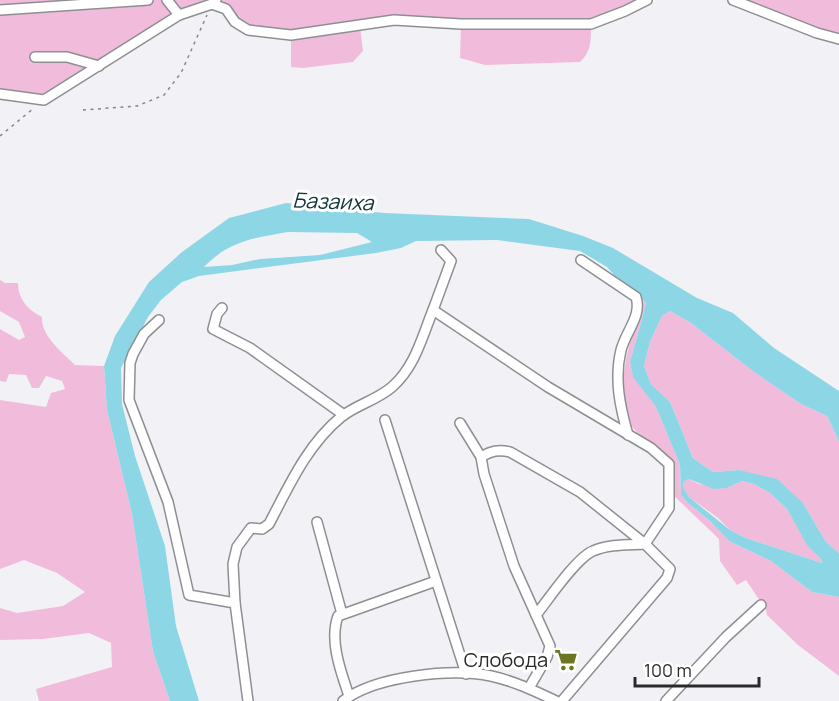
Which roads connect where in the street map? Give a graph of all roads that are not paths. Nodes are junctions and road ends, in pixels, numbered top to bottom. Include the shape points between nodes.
1 (148, 0) edge
2 (167, 0) edge
3 (647, 0) edge
4 (733, 0) edge
5 (214, 2) edge
6 (0, 10) edge
7 (178, 15) junction
8 (839, 39) edge
9 (35, 57) dead end
10 (99, 66) junction
11 (0, 94) edge
12 (441, 250) dead end
13 (581, 260) dead end
14 (222, 308) dead end
15 (433, 310) junction
16 (159, 320) dead end
17 (344, 415) junction
18 (385, 420) dead end
19 (460, 423) dead end
20 (628, 435) junction
21 (481, 457) junction
22 (317, 522) dead end
23 (645, 544) junction
24 (436, 581) junction
25 (235, 603) junction
26 (761, 605) dead end
27 (342, 614) junction
28 (536, 615) junction
29 (466, 674) junction
30 (529, 688) junction
31 (346, 698) edge
32 (248, 701) edge
33 (556, 701) edge
34 (562, 701) edge
35 (666, 701) edge

1 - 6 street
2 - 7 street
3 - 5 street via 591,24 394,20 291,35 248,30
4 - 8 street
5 - 7 street
7 - 10 street
9 - 10 street via 67,57
10 - 11 street via 44,100
12 - 15 street via 451,261
13 - 20 street via 636,297 639,307 622,348 618,371 620,406
14 - 17 street via 213,329 250,348
15 - 17 street via 410,368 392,387
15 - 20 street
16 - 25 street via 144,334 130,363 129,400 168,502 189,595
17 - 25 street via 313,447 269,524 262,529 251,528 237,547 233,564
18 - 24 street
19 - 21 street
20 - 23 street via 651,447 669,464 669,508
21 - 23 street via 490,452 510,452 580,492
21 - 28 street via 514,566
22 - 27 street
23 - 28 street via 593,551
23 - 34 street via 670,569 667,578
24 - 27 street
24 - 29 street
25 - 32 street
26 - 35 street
27 - 31 street via 335,626
28 - 30 street via 550,646
29 - 30 street via 491,676
29 - 31 street via 406,678
30 - 33 street

